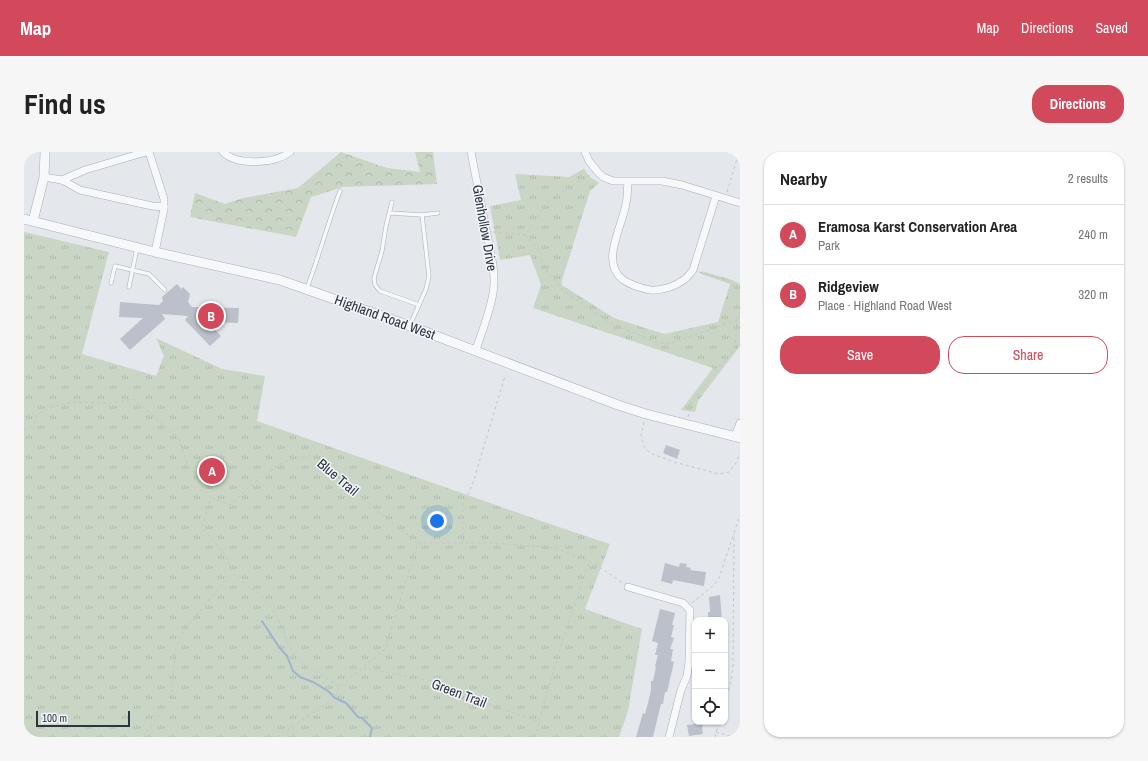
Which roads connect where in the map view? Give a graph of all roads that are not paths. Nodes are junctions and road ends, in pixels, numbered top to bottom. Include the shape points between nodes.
1 (45, 152) edge
2 (148, 152) edge
3 (223, 152) edge
4 (290, 152) edge
5 (471, 152) edge
6 (585, 152) edge
7 (44, 177) junction
8 (62, 180) junction
9 (628, 182) junction
10 (340, 191) dead end
11 (716, 196) junction
12 (392, 202) dead end
13 (740, 203) edge
14 (164, 207) junction
15 (390, 213) junction
16 (438, 213) dead end
17 (422, 215) junction
18 (24, 219) edge
19 (34, 221) junction
20 (138, 247) junction
21 (155, 252) junction
22 (132, 270) junction
23 (111, 283) dead end
24 (129, 287) dead end
25 (306, 289) junction
26 (165, 290) dead end
27 (419, 305) junction
28 (410, 326) junction
29 (476, 350) junction
30 (740, 423) edge
31 (738, 437) edge
32 (628, 587) road end
33 (669, 737) edge

1 - 7 street
2 - 8 street via 85,170
2 - 14 street via 164,199
3 - 4 street via 229,158 242,161 271,161
5 - 29 street, Glenhollow Drive via 493,265 493,293
6 - 9 street via 589,161 603,177
7 - 8 street
7 - 19 street
8 - 14 street via 80,190
9 - 11 street via 662,181
9 - 11 street via 626,203 612,255 613,268 627,283 651,290 672,286 686,279 693,270
10 - 25 lane
11 - 13 street
12 - 15 lane
14 - 21 street
15 - 17 lane
15 - 27 lane via 374,278 375,285 380,291
16 - 17 lane
17 - 27 lane via 429,276
18 - 19 street, Highland Road West
19 - 20 street, Highland Road West
20 - 21 street, Highland Road West
20 - 22 lane
21 - 25 street, Highland Road West via 280,280
22 - 23 lane via 115,266
22 - 24 lane
22 - 26 lane via 149,274
25 - 28 street, Highland Road West
27 - 28 lane
28 - 29 street, Highland Road West
29 - 31 street, Highland Road West via 646,414
30 - 31 street
32 - 33 street via 683,604 690,610 687,676

